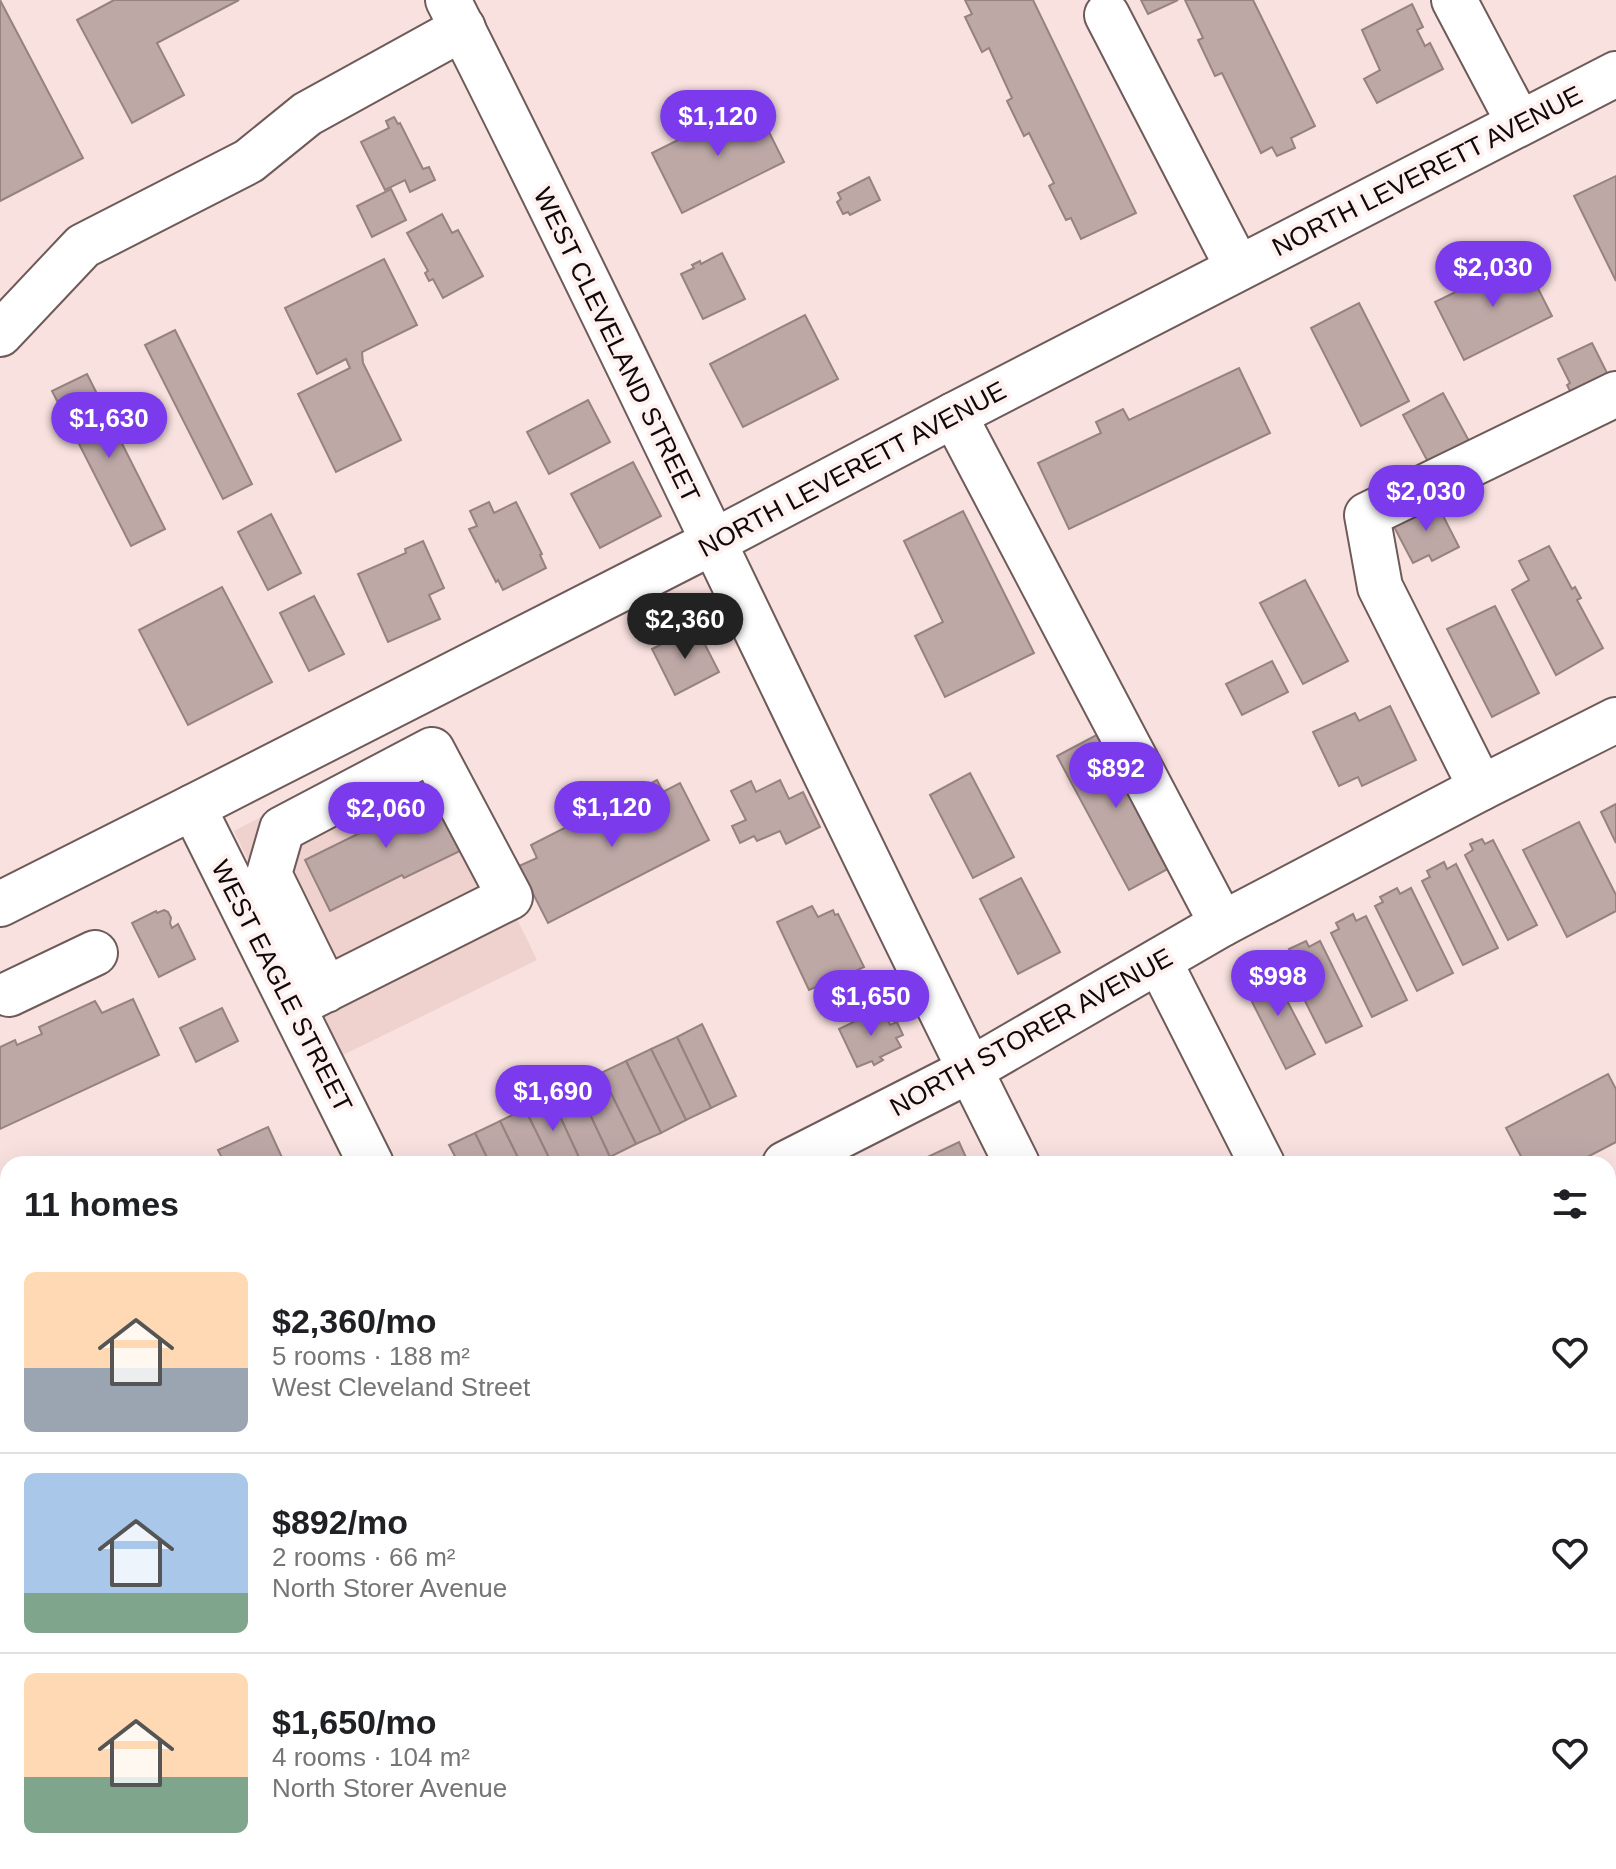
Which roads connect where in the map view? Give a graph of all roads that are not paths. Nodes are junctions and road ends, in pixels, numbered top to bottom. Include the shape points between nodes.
1 (1454, 0) edge
2 (456, 14) edge
3 (1107, 15) dead end
4 (1616, 74) edge
5 (1519, 123) junction
6 (1238, 268) junction
7 (0, 334) edge
8 (1616, 394) edge
9 (954, 415) junction
10 (713, 542) junction
11 (378, 713) junction
12 (1616, 720) edge
13 (404, 764) junction
14 (1481, 788) junction
15 (193, 807) junction
16 (0, 904) edge
17 (1222, 924) junction
18 (95, 953) dead end
19 (1159, 961) junction
20 (3, 990) edge
21 (310, 998) junction
22 (970, 1070) junction
23 (368, 1156) edge
24 (801, 1156) edge
25 (1013, 1156) edge
26 (1258, 1156) edge

1 - 5 street
2 - 7 street via 307,114 249,161 83,246
2 - 10 street, WEST CLEVELAND STREET
3 - 6 street
4 - 5 street, NORTH LEVERETT AVENUE
5 - 6 street, NORTH LEVERETT AVENUE
6 - 9 street, NORTH LEVERETT AVENUE
8 - 14 street via 1367,515 1380,587
9 - 10 street, NORTH LEVERETT AVENUE
9 - 17 street
10 - 11 street, NORTH LEVERETT AVENUE
10 - 22 street, WEST CLEVELAND STREET
11 - 13 street
11 - 15 street, NORTH LEVERETT AVENUE
12 - 14 street, NORTH STORER AVENUE
13 - 21 street via 282,829 269,874
13 - 21 street via 432,750 510,897
14 - 17 street, NORTH STORER AVENUE
15 - 16 street, NORTH LEVERETT AVENUE
15 - 21 street, WEST EAGLE STREET
17 - 19 street, NORTH STORER AVENUE
18 - 20 street
19 - 22 street, NORTH STORER AVENUE
19 - 26 street
21 - 23 street, WEST EAGLE STREET
22 - 24 street, NORTH STORER AVENUE
22 - 25 street, WEST CLEVELAND STREET

